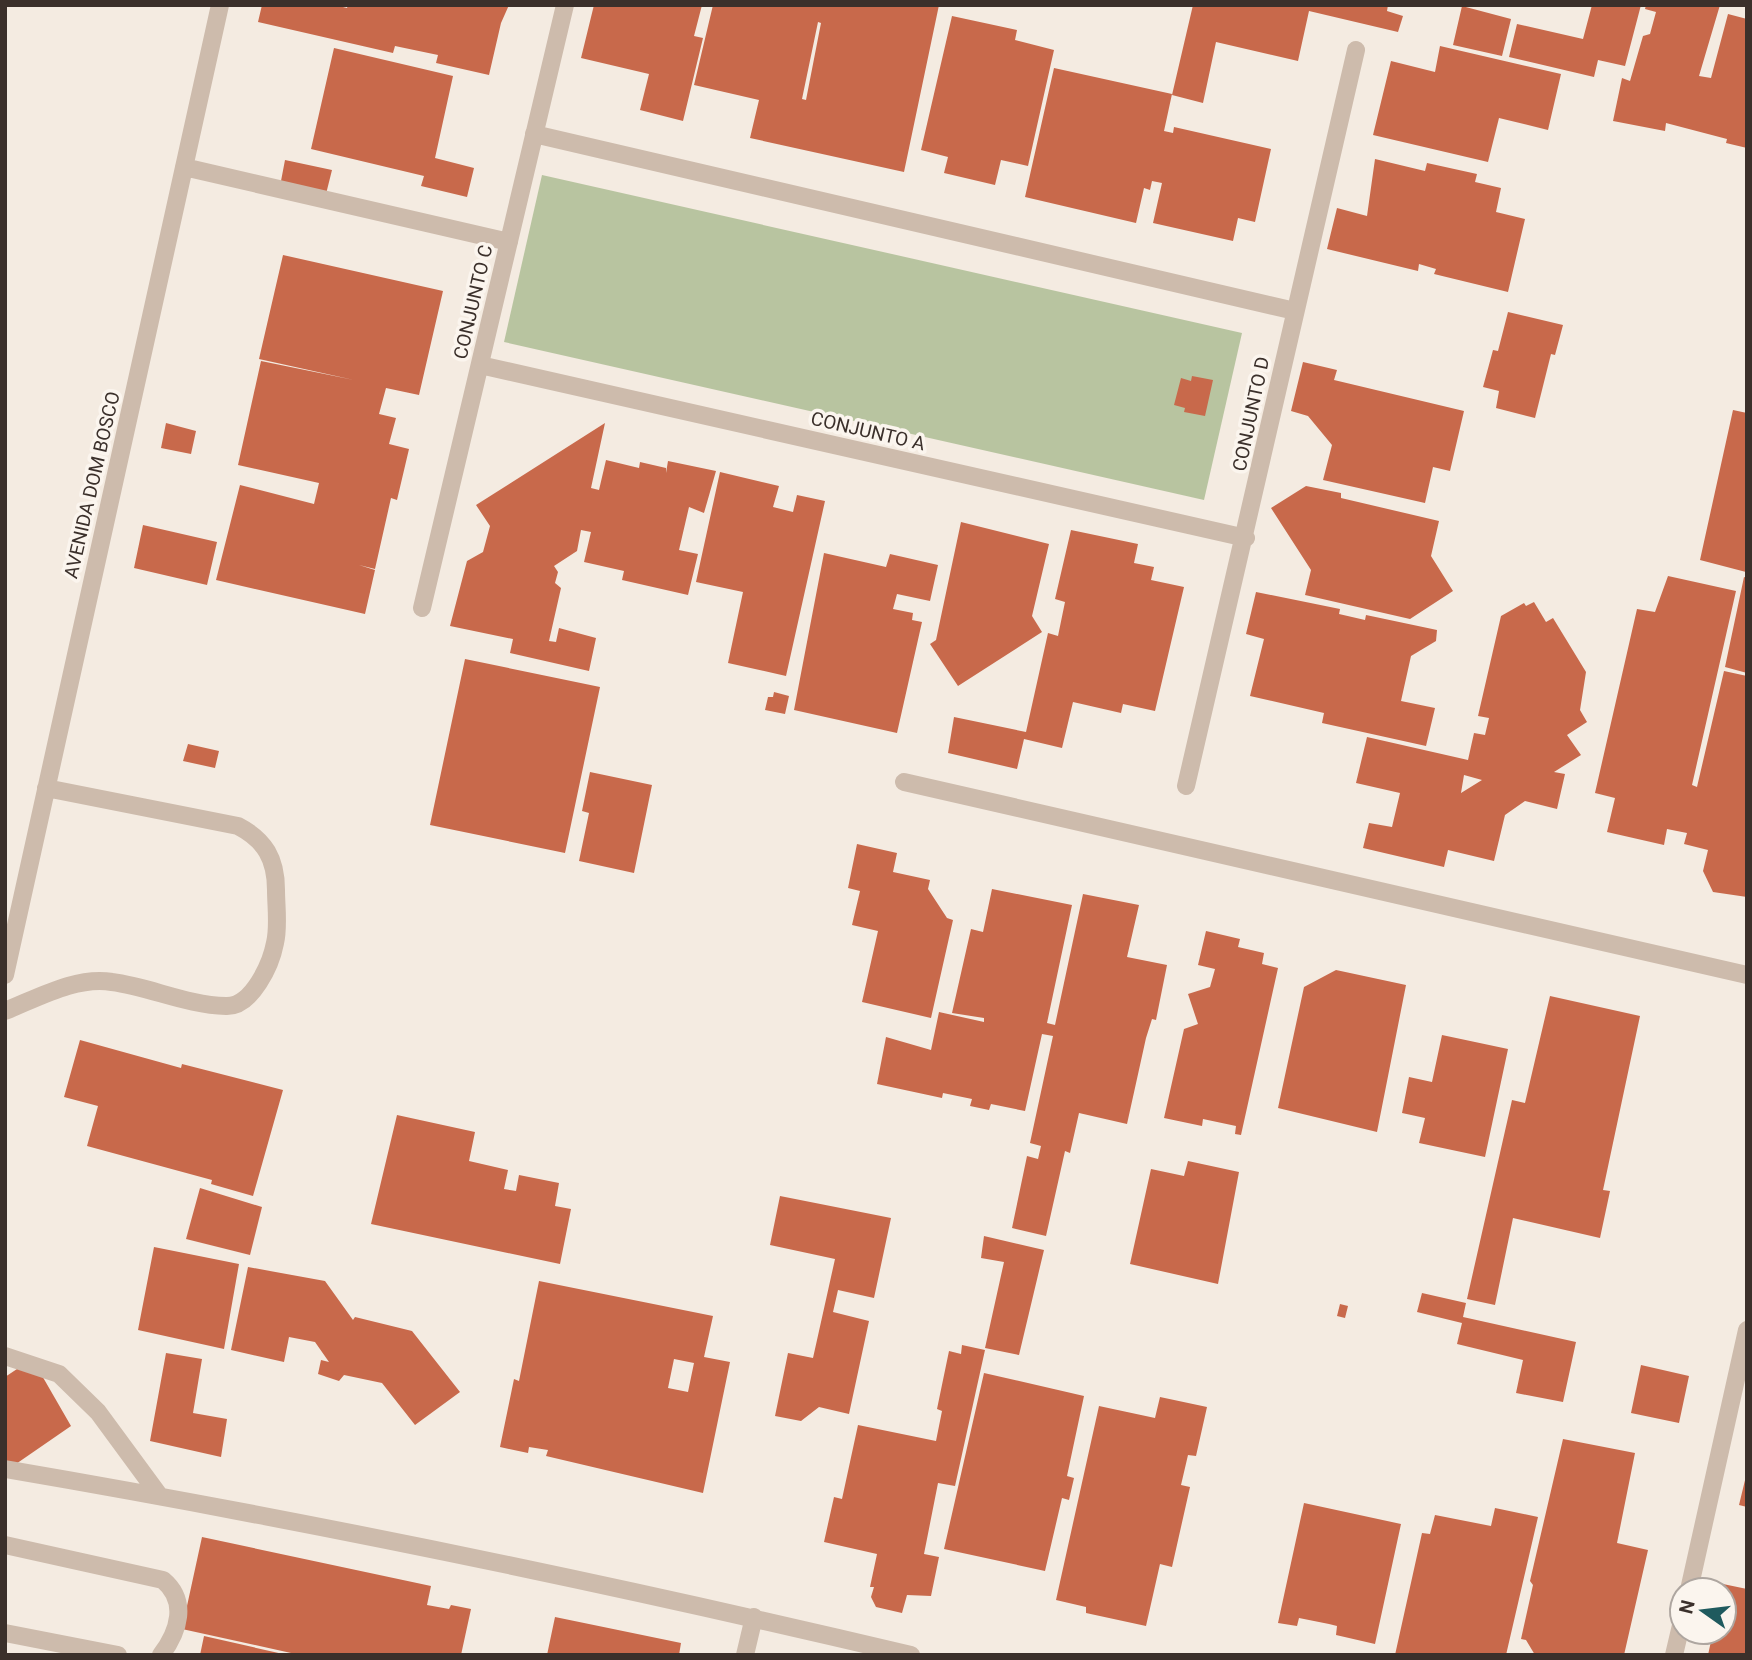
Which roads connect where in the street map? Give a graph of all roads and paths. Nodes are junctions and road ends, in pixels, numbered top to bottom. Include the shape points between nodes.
1 (220, 5) edge
2 (565, 5) edge
3 (1356, 50) dead end
4 (534, 134) junction
5 (184, 167) junction
6 (509, 242) junction
7 (1296, 311) junction
8 (480, 365) junction
9 (1246, 538) junction
10 (422, 608) dead end
11 (905, 782) dead end
12 (1186, 786) dead end
13 (46, 788) junction
14 (5, 975) edge
15 (1747, 975) edge
16 (5, 1011) edge
17 (1747, 1330) edge
18 (5, 1356) edge
19 (5, 1469) edge
20 (159, 1495) junction
21 (5, 1545) edge
22 (1692, 1576) edge
23 (754, 1618) junction
24 (5, 1633) edge
25 (118, 1655) edge
26 (160, 1655) edge
27 (746, 1655) edge
28 (911, 1655) edge

1 - 5 street, AVENIDA DOM BOSCO
2 - 4 street, CONJUNTO C
3 - 7 street, CONJUNTO D
4 - 6 street, CONJUNTO C
4 - 7 street
5 - 6 street
5 - 13 street, AVENIDA DOM BOSCO
6 - 8 street, CONJUNTO C
7 - 9 street, CONJUNTO D
8 - 9 street, CONJUNTO A
8 - 10 street, CONJUNTO C
9 - 12 street, CONJUNTO D
11 - 15 street
13 - 14 street, AVENIDA DOM BOSCO
13 - 16 street via 238,826 259,837 276,883 276,942 262,977 248,996 230,1007 110,981 78,983
17 - 22 street
18 - 20 street via 60,1374 98,1412
19 - 20 street
20 - 23 street
21 - 26 street via 163,1580 176,1590 179,1610 171,1642
23 - 27 street
23 - 28 street
24 - 25 street

